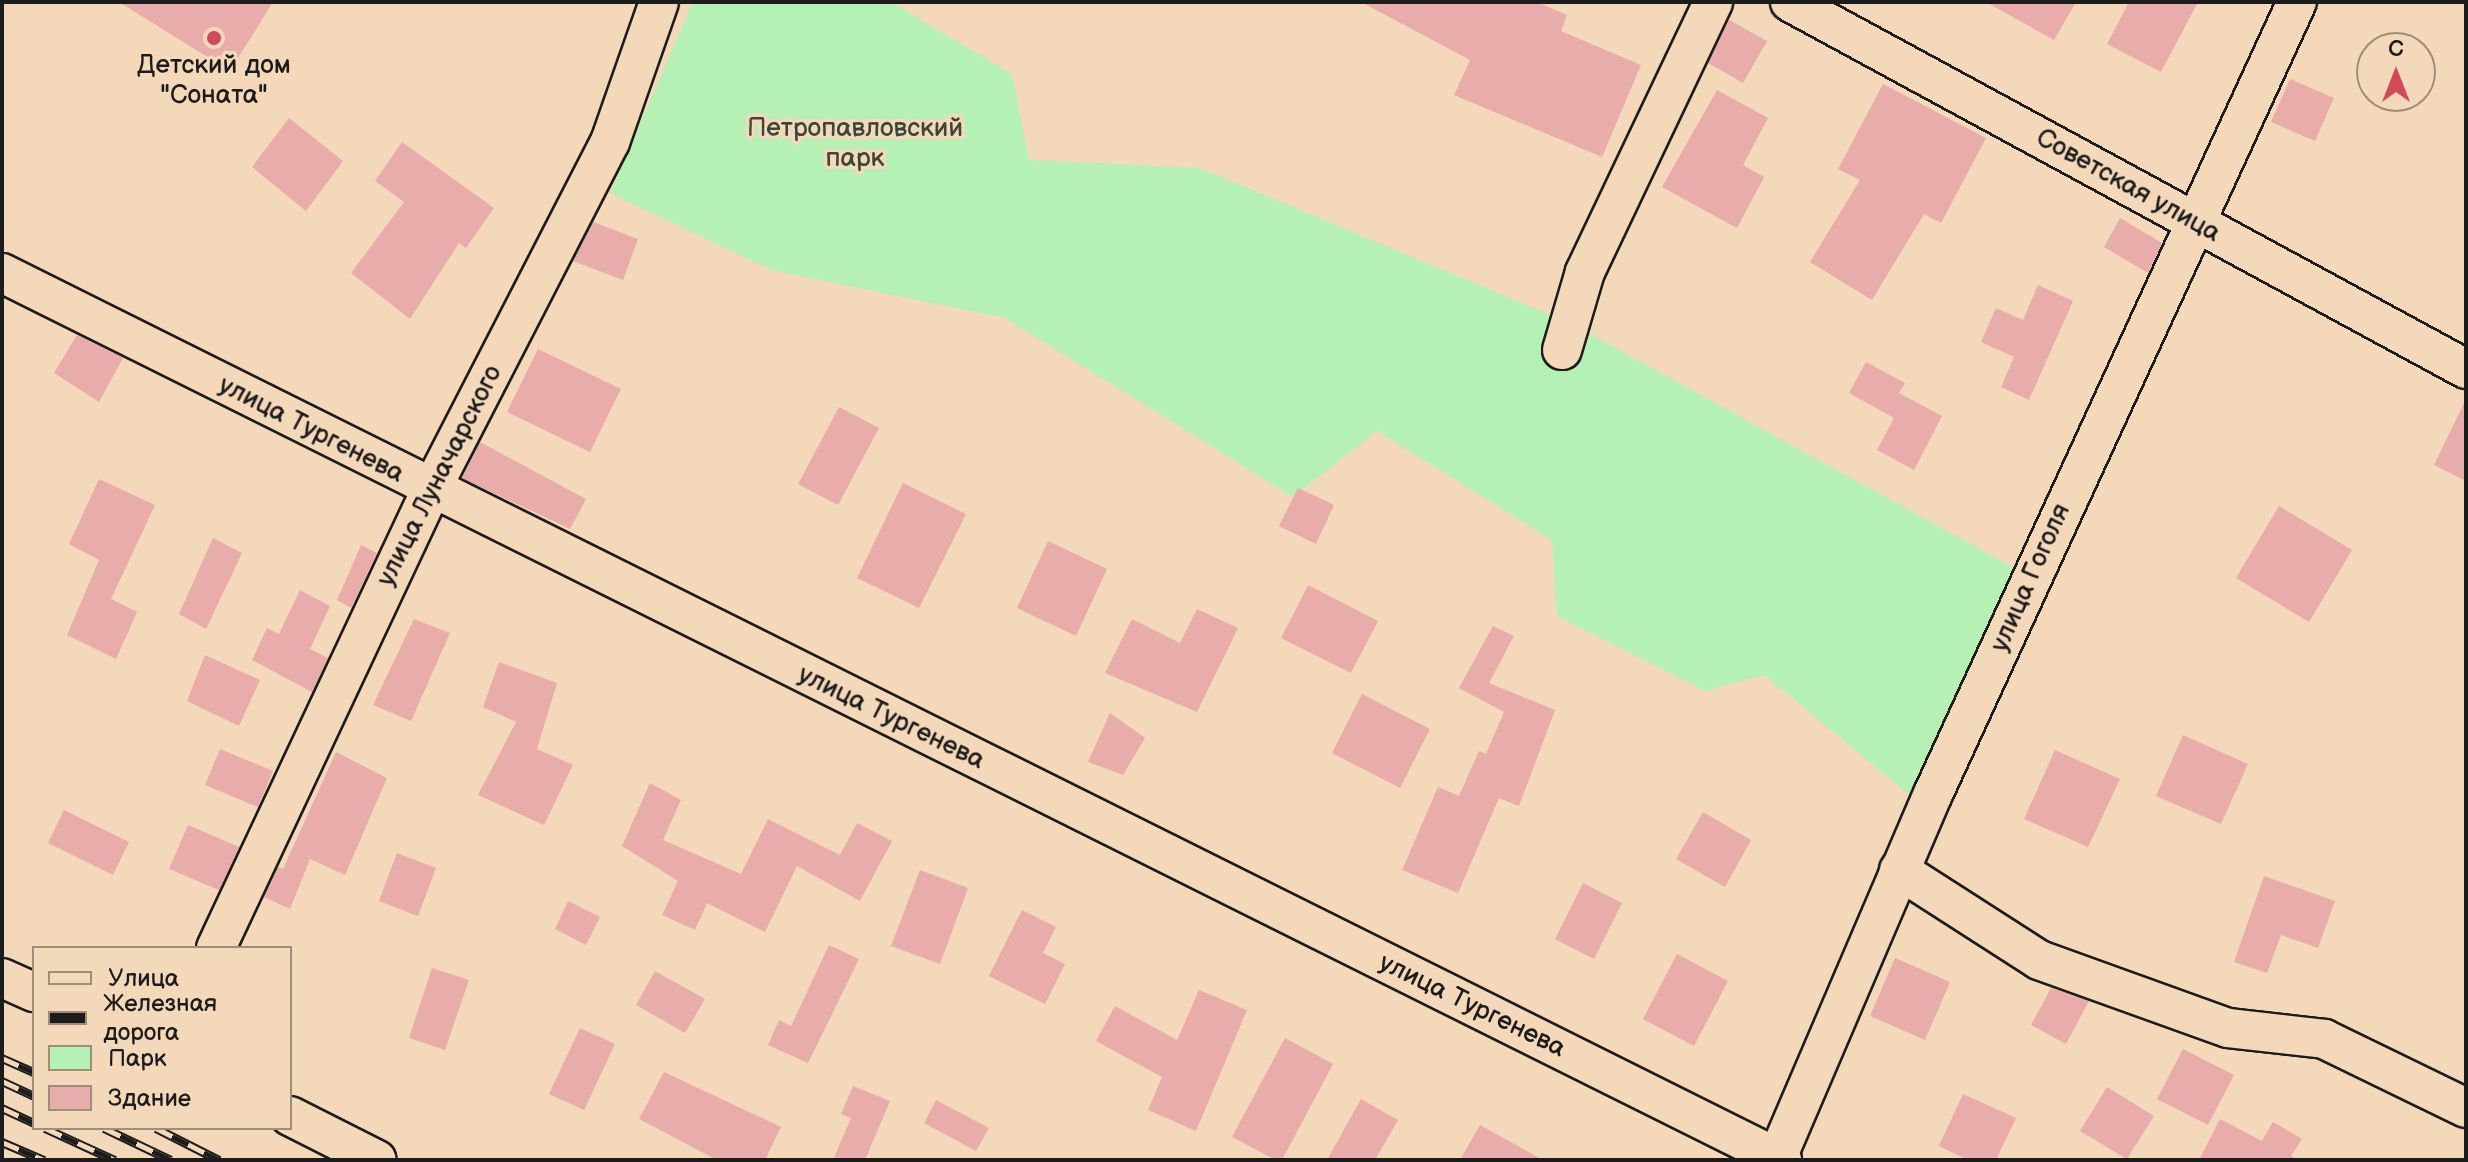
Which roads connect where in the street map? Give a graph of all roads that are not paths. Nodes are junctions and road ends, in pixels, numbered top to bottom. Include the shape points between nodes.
1 (659, 2) edge
2 (1713, 2) edge
3 (1790, 2) edge
4 (2297, 2) edge
5 (2192, 222) junction
6 (2, 273) edge
7 (1562, 350) dead end
8 (2466, 369) edge
9 (431, 490) junction
10 (1899, 870) junction
11 (217, 946) edge
12 (2, 978) edge
13 (32, 991) edge
14 (2466, 1108) edge
15 (292, 1117) edge
16 (1778, 1159) edge
17 (377, 1160) edge

1 - 9 street, улица Луначарского via 610,142
2 - 7 street via 1585,272
3 - 5 street, Советская улица
4 - 5 street, улица Гоголя
5 - 8 street, Советская улица
5 - 10 street, улица Гоголя
6 - 9 street, улица Тургенева
9 - 11 street, улица Луначарского
9 - 16 street, улица Тургенева
10 - 14 street via 2039,960 2228,1028 2324,1039
10 - 16 street, улица Гоголя
12 - 13 street
15 - 17 street

